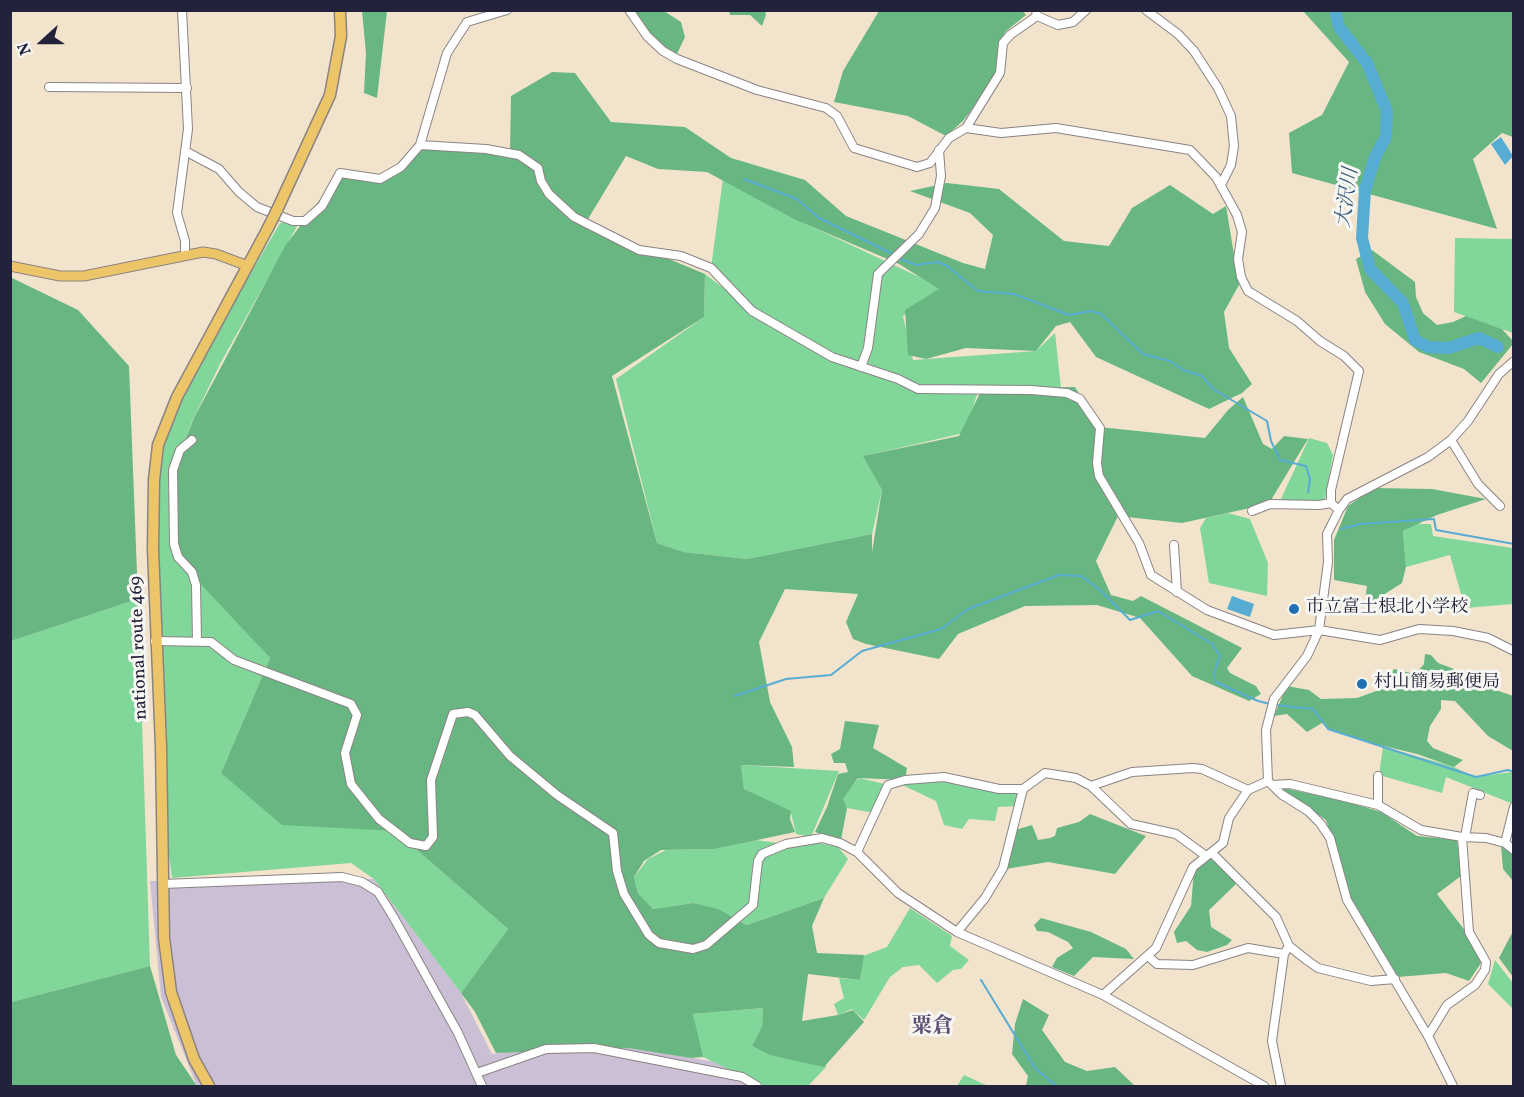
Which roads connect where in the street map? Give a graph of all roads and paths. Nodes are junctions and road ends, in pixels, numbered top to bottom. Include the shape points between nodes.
1 (182, 10) edge
2 (340, 10) edge
3 (507, 10) edge
4 (629, 10) edge
5 (1086, 10) edge
6 (1146, 10) edge
7 (1036, 13) edge
8 (49, 87) dead end
9 (187, 88) junction
10 (966, 128) junction
11 (420, 145) junction
12 (939, 150) junction
13 (187, 152) junction
14 (1221, 185) junction
15 (185, 255) junction
16 (10, 266) edge
17 (248, 266) junction
18 (1514, 361) edge
19 (861, 367) junction
20 (192, 440) dead end
21 (1451, 440) junction
22 (1331, 503) junction
23 (1500, 506) dead end
24 (1339, 510) junction
25 (1252, 511) dead end
26 (1174, 545) dead end
27 (1176, 592) junction
28 (1319, 630) junction
29 (197, 640) junction
30 (155, 641) junction
31 (1514, 651) edge
32 (1378, 776) dead end
33 (1270, 783) junction
34 (1091, 786) junction
35 (1023, 789) junction
36 (1248, 790) junction
37 (1480, 795) dead end
38 (1378, 806) junction
39 (1514, 807) edge
40 (1463, 837) junction
41 (1505, 843) junction
42 (1514, 850) edge
43 (857, 852) junction
44 (1209, 855) junction
45 (163, 884) junction
46 (957, 932) junction
47 (1289, 946) junction
48 (1284, 954) junction
49 (1149, 957) junction
50 (1395, 979) junction
51 (1103, 995) junction
52 (1428, 1036) junction
53 (477, 1073) junction
54 (209, 1086) edge
55 (482, 1086) edge
56 (757, 1086) edge
57 (1264, 1086) edge
58 (1281, 1086) edge
59 (1453, 1086) edge

1 - 9 street
2 - 17 highway, national route 469, bridge via 341,36 330,95
3 - 11 street via 467,22 447,53
4 - 12 street via 663,51 757,90 826,108 837,116 854,148 917,167 930,162
5 - 7 street via 1065,25
6 - 14 street via 1194,51 1231,116 1234,146 1231,165
7 - 10 street via 1003,43 1000,73
8 - 9 street
9 - 13 street
10 - 12 street
10 - 14 street via 1001,133 1056,128 1190,150
11 - 13 street via 401,167 380,179 340,172 322,206 305,222 257,207 219,169
11 - 19 street via 519,155 538,168 549,194 574,217 639,250 681,256 711,268 752,311 832,357
12 - 19 street via 941,176 935,208 919,234 878,274 868,348
13 - 15 street via 177,213 186,242
14 - 22 street via 1242,232 1238,259 1248,291 1297,321 1359,371
15 - 16 main road via 84,276 60,276
15 - 17 main road via 216,254
17 - 30 highway, national route 469 via 177,397 158,446 153,542
18 - 21 street via 1499,374
19 - 27 street via 918,389 1031,390 1067,393 1080,399 1100,428 1097,463 1103,486 1139,543 1151,575
20 - 29 street via 180,450 173,470 174,544 196,585
21 - 23 street via 1478,484
21 - 24 street via 1428,457 1347,500
22 - 24 street
22 - 25 street via 1270,504
24 - 28 street via 1327,534 1328,562
26 - 27 street
27 - 28 street via 1207,610 1274,635
28 - 31 street via 1380,640 1419,629 1453,631 1488,638
28 - 33 street via 1307,656 1274,699 1269,713 1266,730
29 - 30 street
29 - 43 street via 219,646 241,663 351,704 357,715 345,753 351,784 379,819 421,847 431,843 433,837 431,780 453,714 475,715 510,756 557,795 614,833 617,871 624,894 649,935 659,943 693,949 706,945 753,905 758,861 768,850 812,838 840,843
30 - 45 highway, national route 469
32 - 38 street
33 - 36 street
33 - 38 street via 1290,784
33 - 50 street via 1308,811 1330,838 1347,900
34 - 35 street via 1076,778 1045,774
34 - 36 street via 1132,771 1193,768
34 - 44 street via 1131,824 1176,834
35 - 43 street via 999,789 944,777 888,785
35 - 46 street via 1004,868
36 - 44 street via 1228,818 1223,843
37 - 40 street via 1473,793
38 - 40 street via 1421,830
39 - 41 street
40 - 41 street
40 - 52 street via 1469,932 1486,962 1485,970 1475,985 1447,1005
41 - 42 street
43 - 46 street via 898,893
44 - 47 street via 1276,917
44 - 49 street via 1193,867
45 - 53 street via 342,877 362,882 378,892 394,918
45 - 54 highway, national route 469 via 171,992 194,1059
46 - 51 street
47 - 48 street
47 - 50 street via 1327,971 1371,981
48 - 49 street via 1248,948 1194,965 1157,964
48 - 58 street via 1272,1041
49 - 51 street
50 - 52 street
51 - 57 street
52 - 59 street
53 - 55 street
53 - 56 street via 546,1049 594,1048 742,1077

